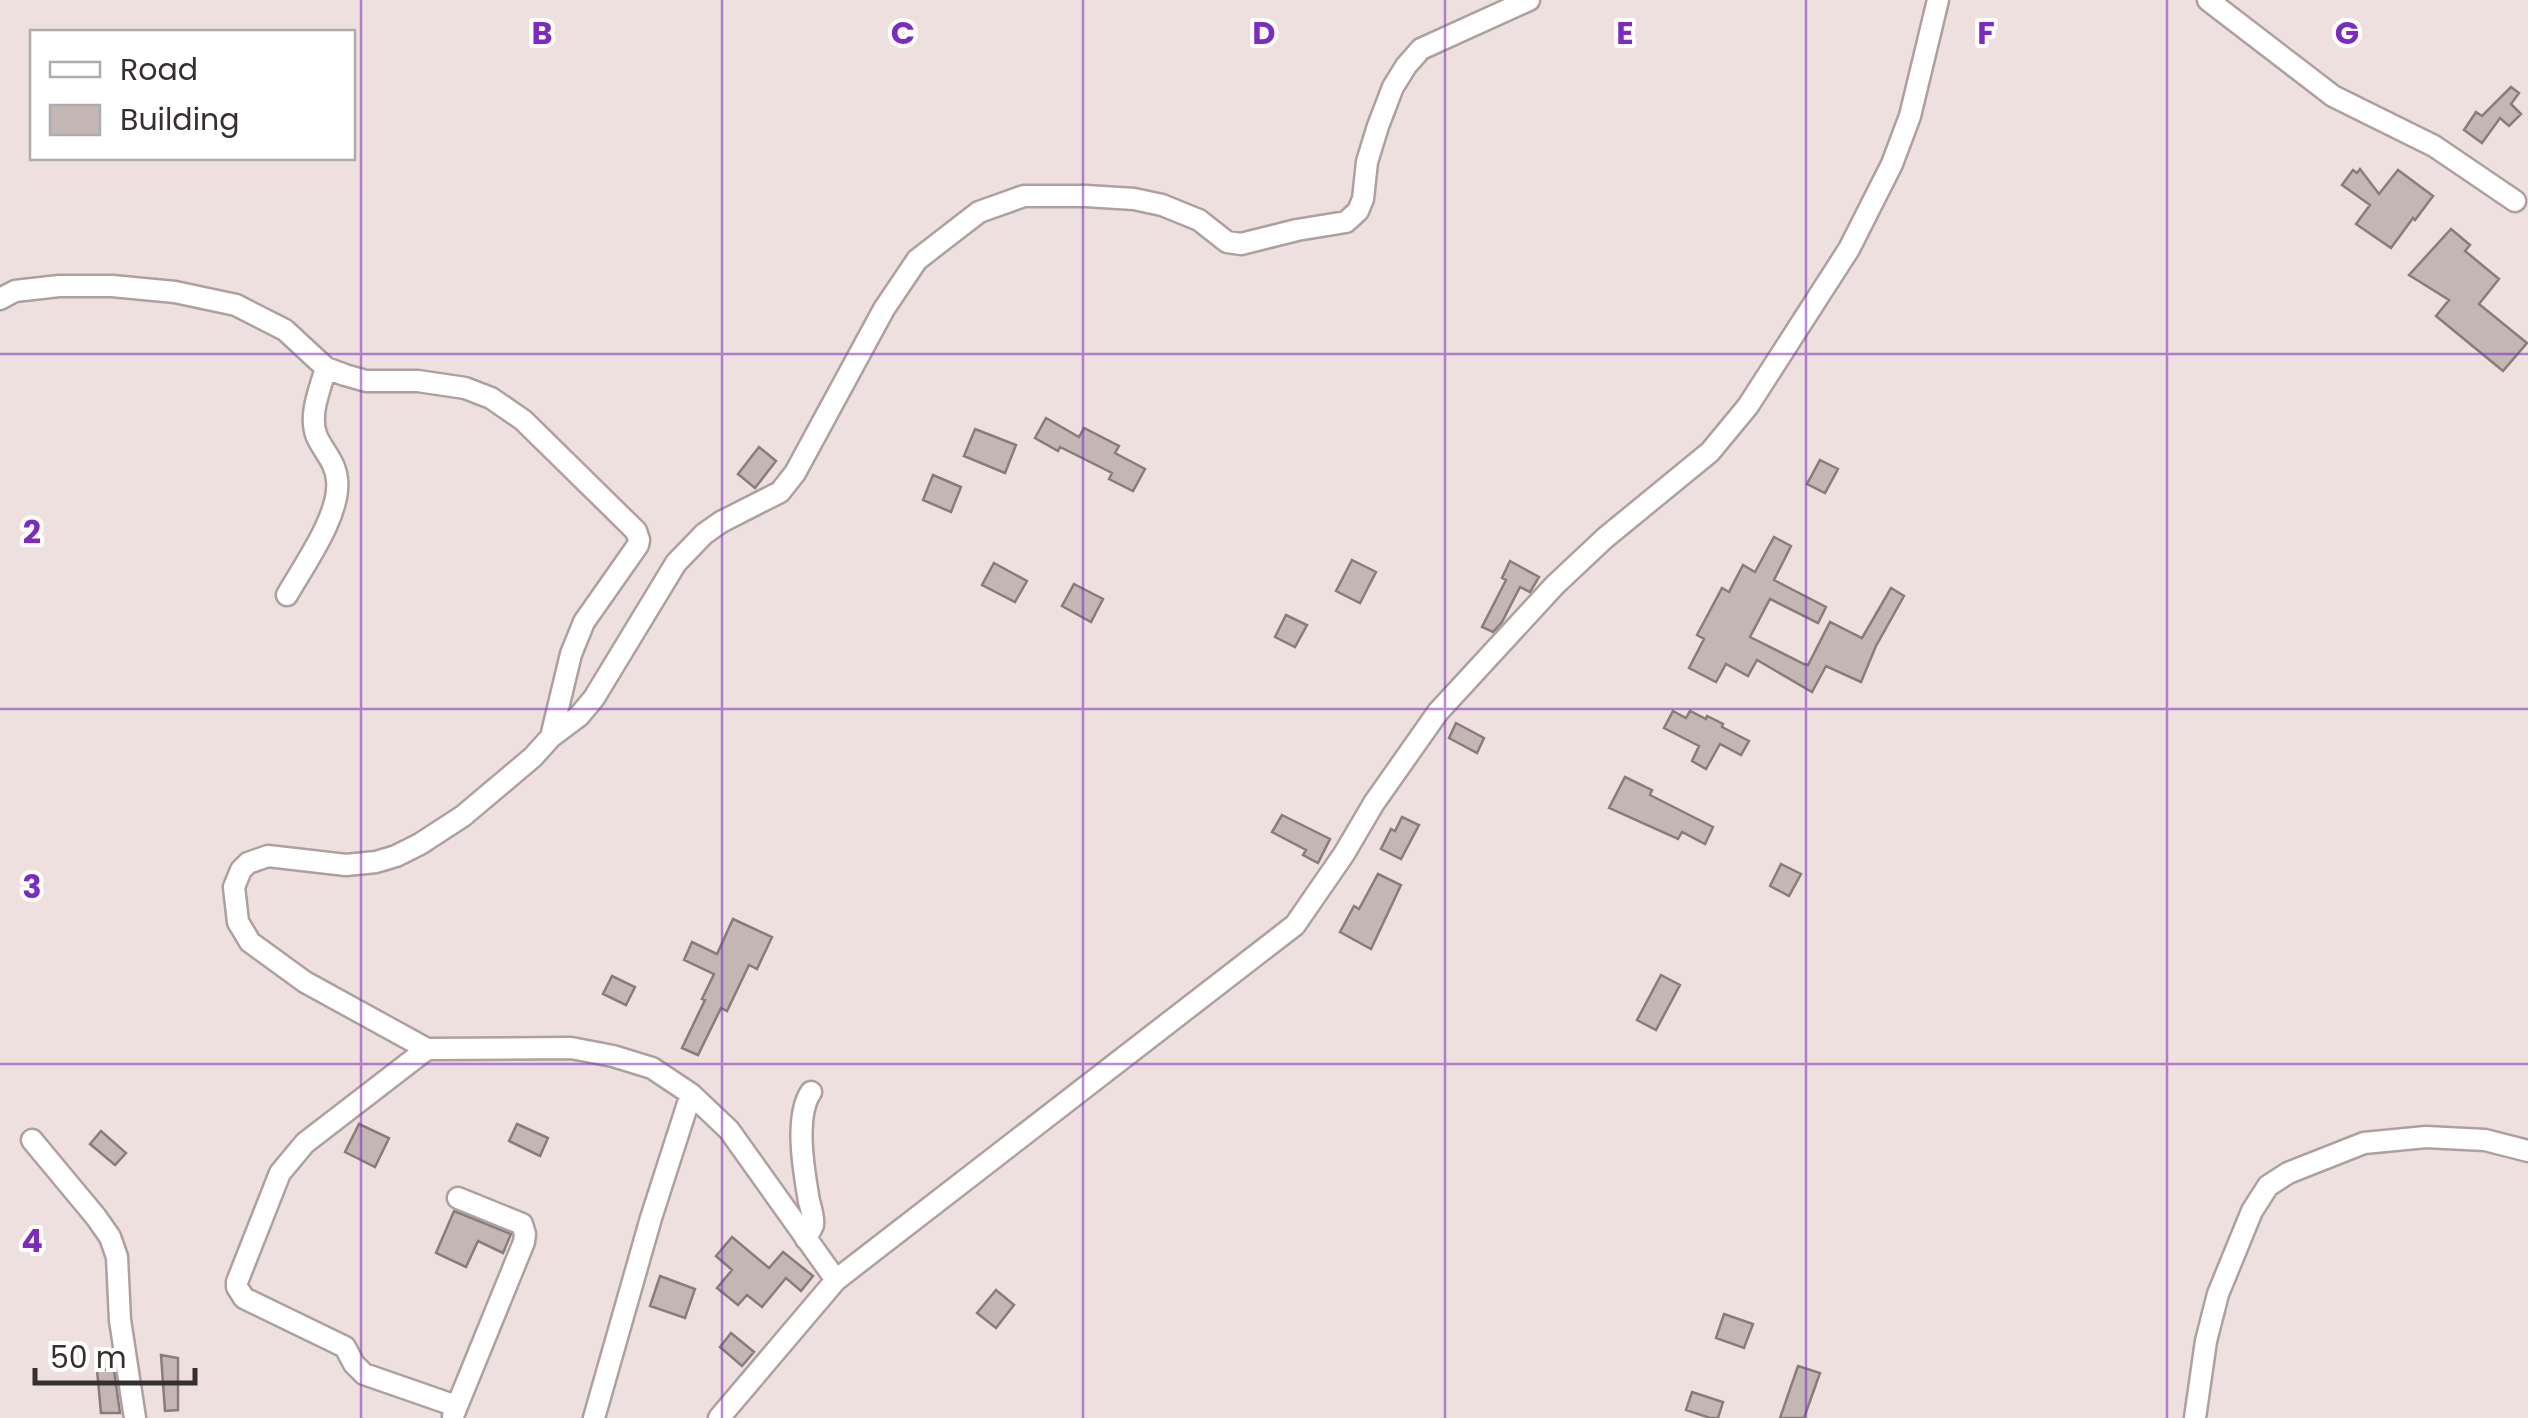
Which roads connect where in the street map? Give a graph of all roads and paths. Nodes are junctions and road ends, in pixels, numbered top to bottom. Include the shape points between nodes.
1 (1529, 0) edge
2 (1938, 0) edge
3 (2208, 0) edge
4 (2515, 201) dead end
5 (0, 299) edge
6 (326, 368) junction
7 (287, 595) dead end
8 (551, 736) junction
9 (427, 1049) junction
10 (811, 1092) dead end
11 (690, 1094) junction
12 (32, 1140) dead end
13 (2528, 1151) edge
14 (458, 1198) dead end
15 (806, 1239) junction
16 (836, 1280) junction
17 (454, 1412) edge
18 (135, 1418) edge
19 (594, 1418) edge
20 (719, 1418) edge
21 (2195, 1418) edge

1 - 8 street via 1422,50 1406,66 1378,126 1363,199 1346,222 1241,244 1162,205 1024,196 980,212 946,236 917,260 884,310 780,492 721,522 676,563 594,698
2 - 16 street via 1910,116 1850,249 1748,406 1710,452 1554,585 1438,712 1295,924
3 - 4 street via 2333,96 2434,146
5 - 6 street via 59,286 175,292 236,305 285,330
6 - 7 street via 314,422 334,465 337,494
6 - 8 street via 366,381 443,384 492,398 636,531 638,545 584,622
8 - 9 street via 463,816 396,856 346,865 268,856 248,862 234,886 238,922 250,942 305,982
9 - 11 street via 571,1048 652,1068
9 - 17 street via 305,1143 280,1173 236,1287 244,1298 345,1347 364,1374
10 - 15 street via 802,1115 813,1215
11 - 15 street via 730,1130
11 - 19 street
12 - 18 street via 110,1238
13 - 21 street via 2426,1137 2364,1143 2268,1186 2218,1294
14 - 17 street via 522,1224 525,1234
15 - 16 street
16 - 20 street

